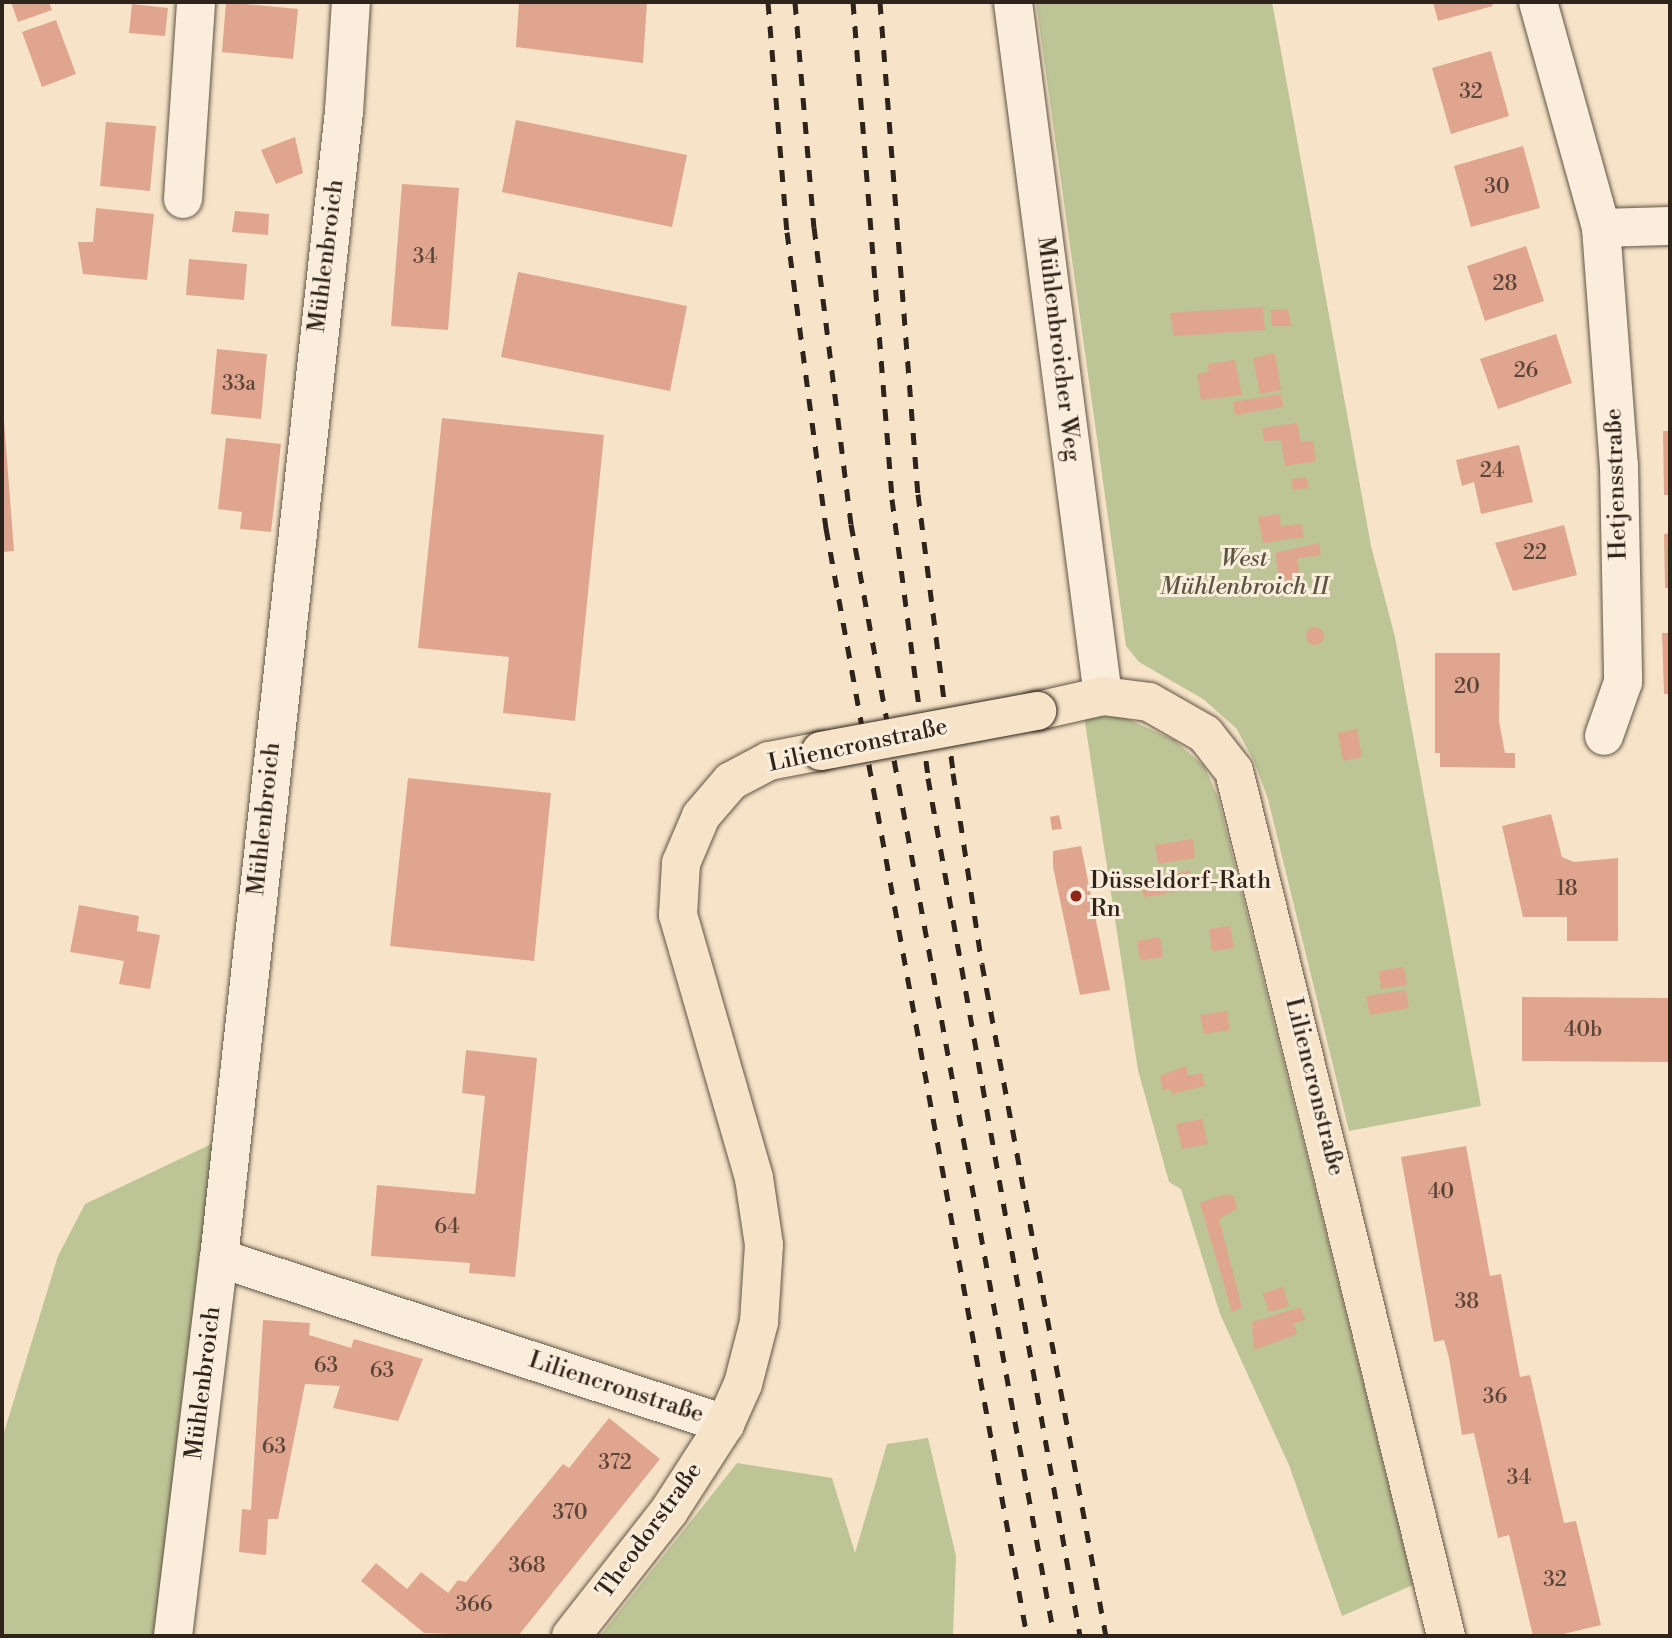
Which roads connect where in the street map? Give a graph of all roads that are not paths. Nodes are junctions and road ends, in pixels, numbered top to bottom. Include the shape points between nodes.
1 (196, 2) edge
2 (351, 2) edge
3 (1013, 2) edge
4 (1538, 2) edge
5 (183, 199) dead end
6 (1670, 226) edge
7 (1601, 228) junction
8 (1104, 696) junction
9 (1604, 736) dead end
10 (219, 1258) junction
11 (725, 1424) junction
12 (173, 1636) edge
13 (571, 1636) edge
14 (1446, 1636) edge

1 - 5 street
2 - 10 street, Mühlenbroich via 344,112
3 - 8 street, Mühlenbroicher Weg
4 - 7 street, Hetjensstraße
6 - 7 street
7 - 9 street, Hetjensstraße via 1619,465 1623,682
8 - 11 main road, Liliencronstraße, bridge via 769,761 719,792 688,842 676,891 686,949 745,1135 764,1245 753,1353
8 - 14 main road, Liliencronstraße via 1149,702 1181,716 1222,752 1242,791
10 - 11 street, Liliencronstraße
10 - 12 street, Mühlenbroich
11 - 13 main road, Theodorstraße via 668,1511

